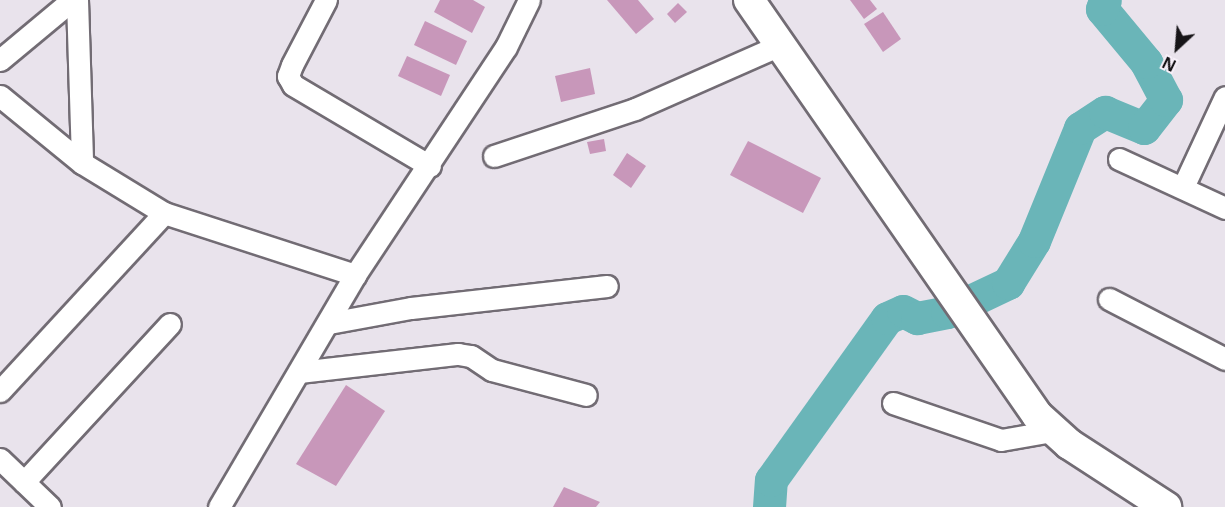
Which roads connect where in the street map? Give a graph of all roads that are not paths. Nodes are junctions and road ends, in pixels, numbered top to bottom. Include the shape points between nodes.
1 (74, 0) edge
2 (326, 0) edge
3 (529, 0) edge
4 (749, 0) edge
5 (780, 45) junction
6 (0, 60) edge
7 (0, 96) edge
8 (1225, 97) edge
9 (494, 156) dead end
10 (1119, 159) dead end
11 (82, 163) junction
12 (430, 166) junction
13 (1183, 187) junction
14 (1225, 208) edge
15 (164, 213) junction
16 (355, 275) junction
17 (607, 286) dead end
18 (1109, 300) dead end
19 (329, 323) junction
20 (170, 324) dead end
21 (1225, 359) edge
22 (299, 372) junction
23 (0, 391) edge
24 (586, 395) dead end
25 (893, 403) dead end
26 (1052, 431) junction
27 (0, 459) edge
28 (24, 482) junction
29 (50, 507) edge
30 (219, 507) edge
31 (1166, 507) edge

1 - 6 street
1 - 11 street
2 - 12 street via 291,65 288,76 293,84
3 - 12 street via 506,47
4 - 5 street
5 - 9 street via 635,110
5 - 26 street
7 - 11 street
8 - 13 street
10 - 13 street
11 - 15 street
12 - 16 street
13 - 14 street
15 - 16 street
15 - 23 street
16 - 19 street
17 - 19 street via 411,308
18 - 21 street
19 - 22 street
20 - 28 street
22 - 24 street via 458,354 471,356 492,370
22 - 30 street
25 - 26 street via 1001,440
26 - 31 street
27 - 28 street
28 - 29 street

